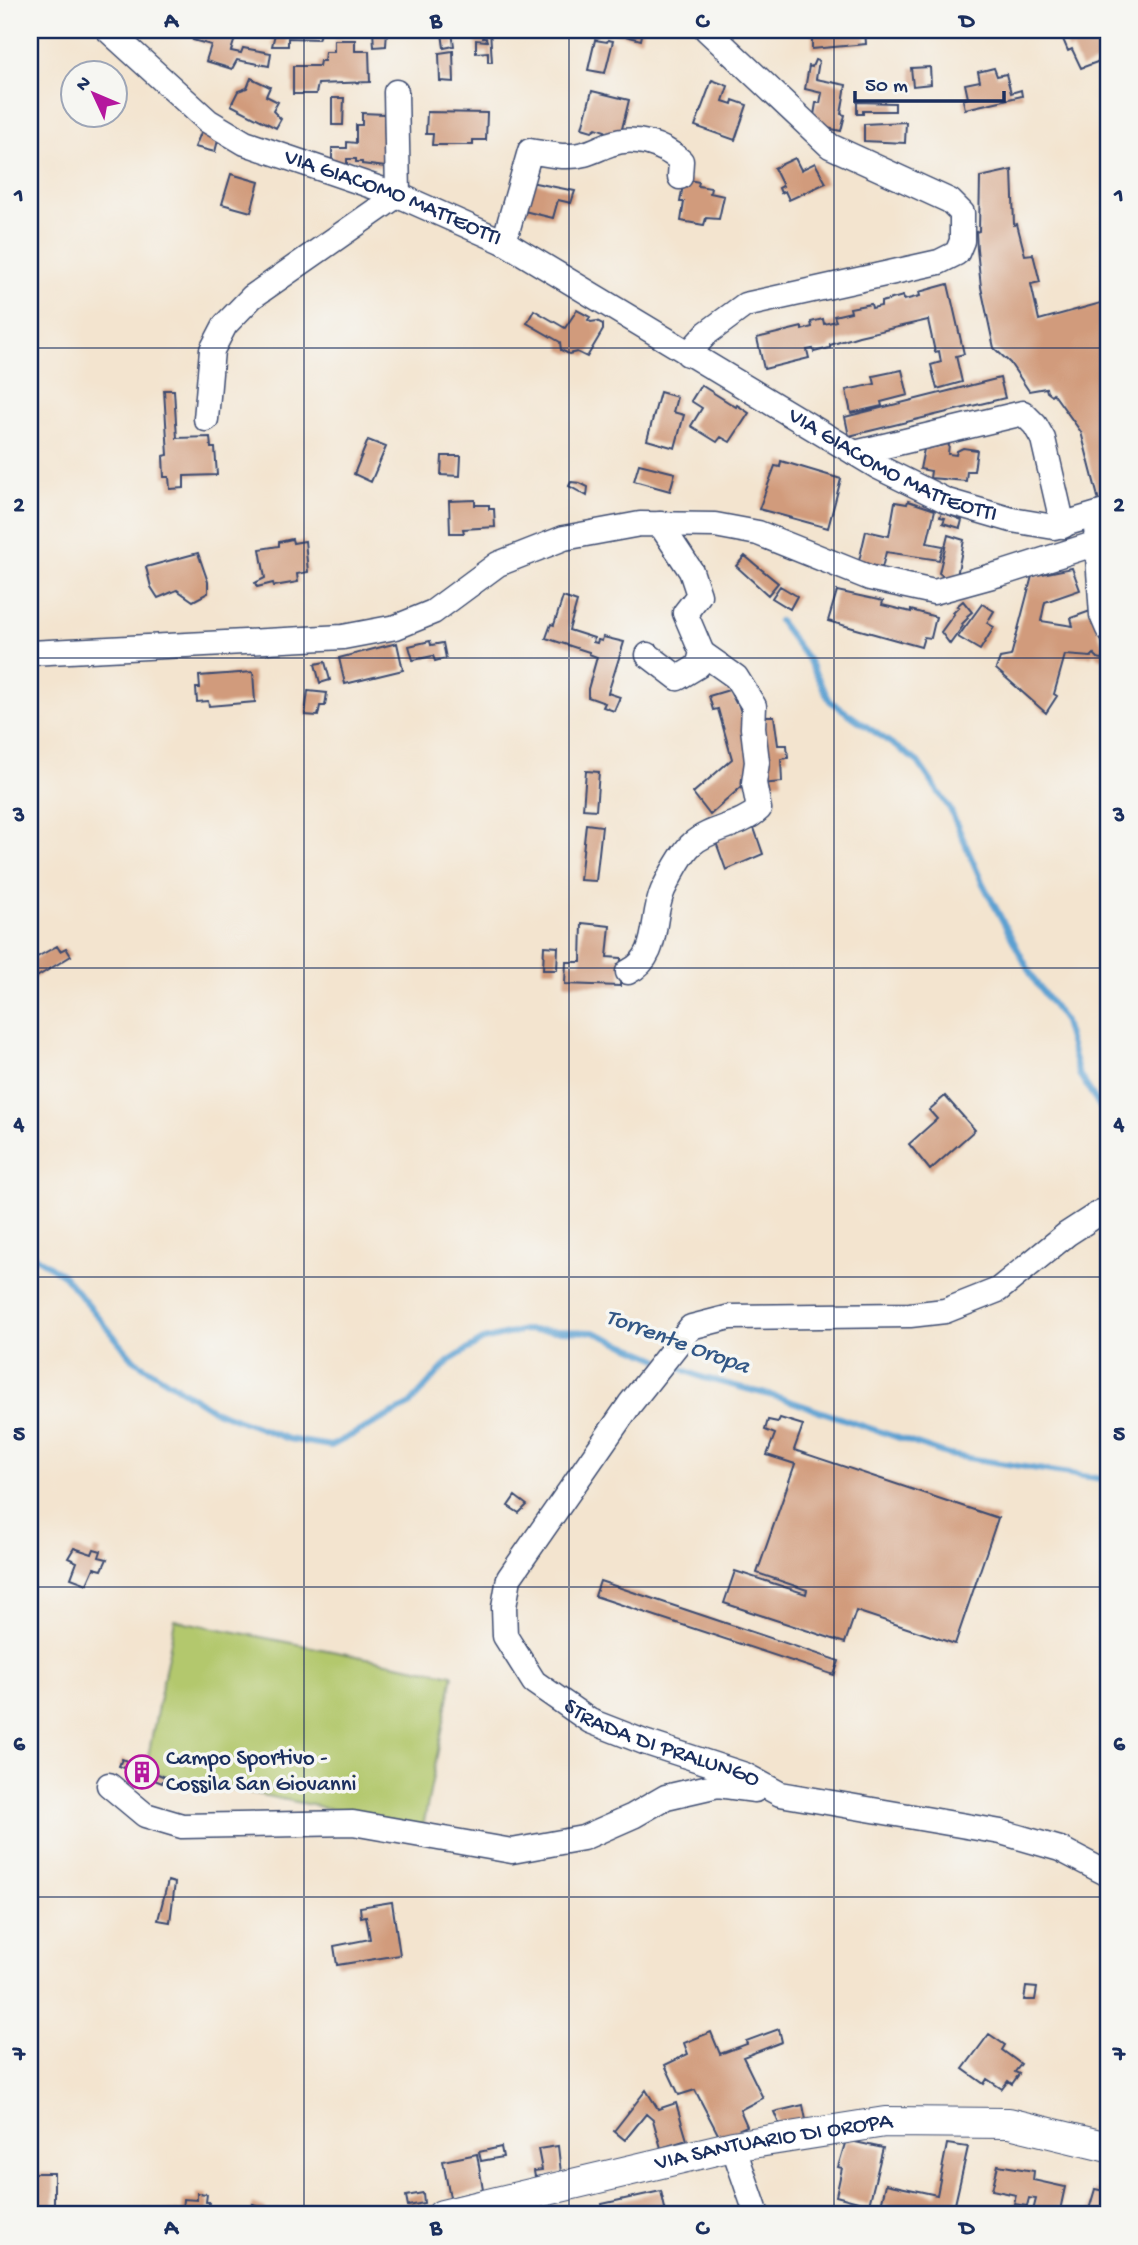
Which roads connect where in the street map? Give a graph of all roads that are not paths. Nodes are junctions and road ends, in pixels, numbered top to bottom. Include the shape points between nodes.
1 (108, 30) edge
2 (707, 30) edge
3 (396, 92) dead end
4 (680, 177) dead end
5 (398, 195) junction
6 (504, 242) junction
7 (688, 354) junction
8 (206, 419) dead end
9 (855, 453) junction
10 (1102, 513) edge
11 (660, 524) junction
12 (1063, 526) junction
13 (1097, 543) junction
14 (1108, 629) edge
15 (30, 653) edge
16 (702, 653) junction
17 (648, 655) dead end
18 (628, 972) dead end
19 (1108, 1210) edge
20 (109, 1785) dead end
21 (780, 1794) junction
22 (1108, 1874) edge
23 (733, 2146) junction
24 (1108, 2147) edge
25 (442, 2215) edge
26 (757, 2215) edge

1 - 5 street, VIA GIACOMO MATTEOTTI via 208,121 245,143
2 - 7 street via 830,146 950,201 962,213 962,241 957,253 939,262 745,305 707,333
3 - 5 street
4 - 6 street via 681,161 672,153 634,138 562,157 530,151
5 - 6 street, VIA GIACOMO MATTEOTTI
5 - 8 street via 252,297 225,325 212,351
6 - 7 street, VIA GIACOMO MATTEOTTI
7 - 9 street, VIA GIACOMO MATTEOTTI
9 - 12 street, VIA GIACOMO MATTEOTTI via 947,500 1012,520
9 - 12 street via 1023,413 1043,439
10 - 12 street, VIA GIACOMO MATTEOTTI
10 - 13 street
11 - 13 street via 715,525 758,533 870,578 934,592
11 - 15 street via 564,538 498,564 433,612 396,627 343,637
11 - 16 street via 691,571 699,595 685,613
13 - 14 street via 1101,615
16 - 17 street via 698,666 678,678
16 - 18 street via 736,677 754,706 754,783 759,809 749,819 691,844 662,893 647,957
19 - 21 street, STRADA DI PRALUNGO via 1067,1234 998,1290 945,1311 730,1317 691,1327 630,1404 509,1578 505,1636 534,1682 590,1721 745,1775
20 - 21 street via 145,1815 183,1826 353,1823 512,1851 583,1838 666,1797 718,1785
21 - 22 street, STRADA DI PRALUNGO via 1001,1832 1060,1849
23 - 24 main road, VIA SANTUARIO DI OROPA via 884,2122 1009,2123
23 - 25 main road, VIA SANTUARIO DI OROPA
23 - 26 street

